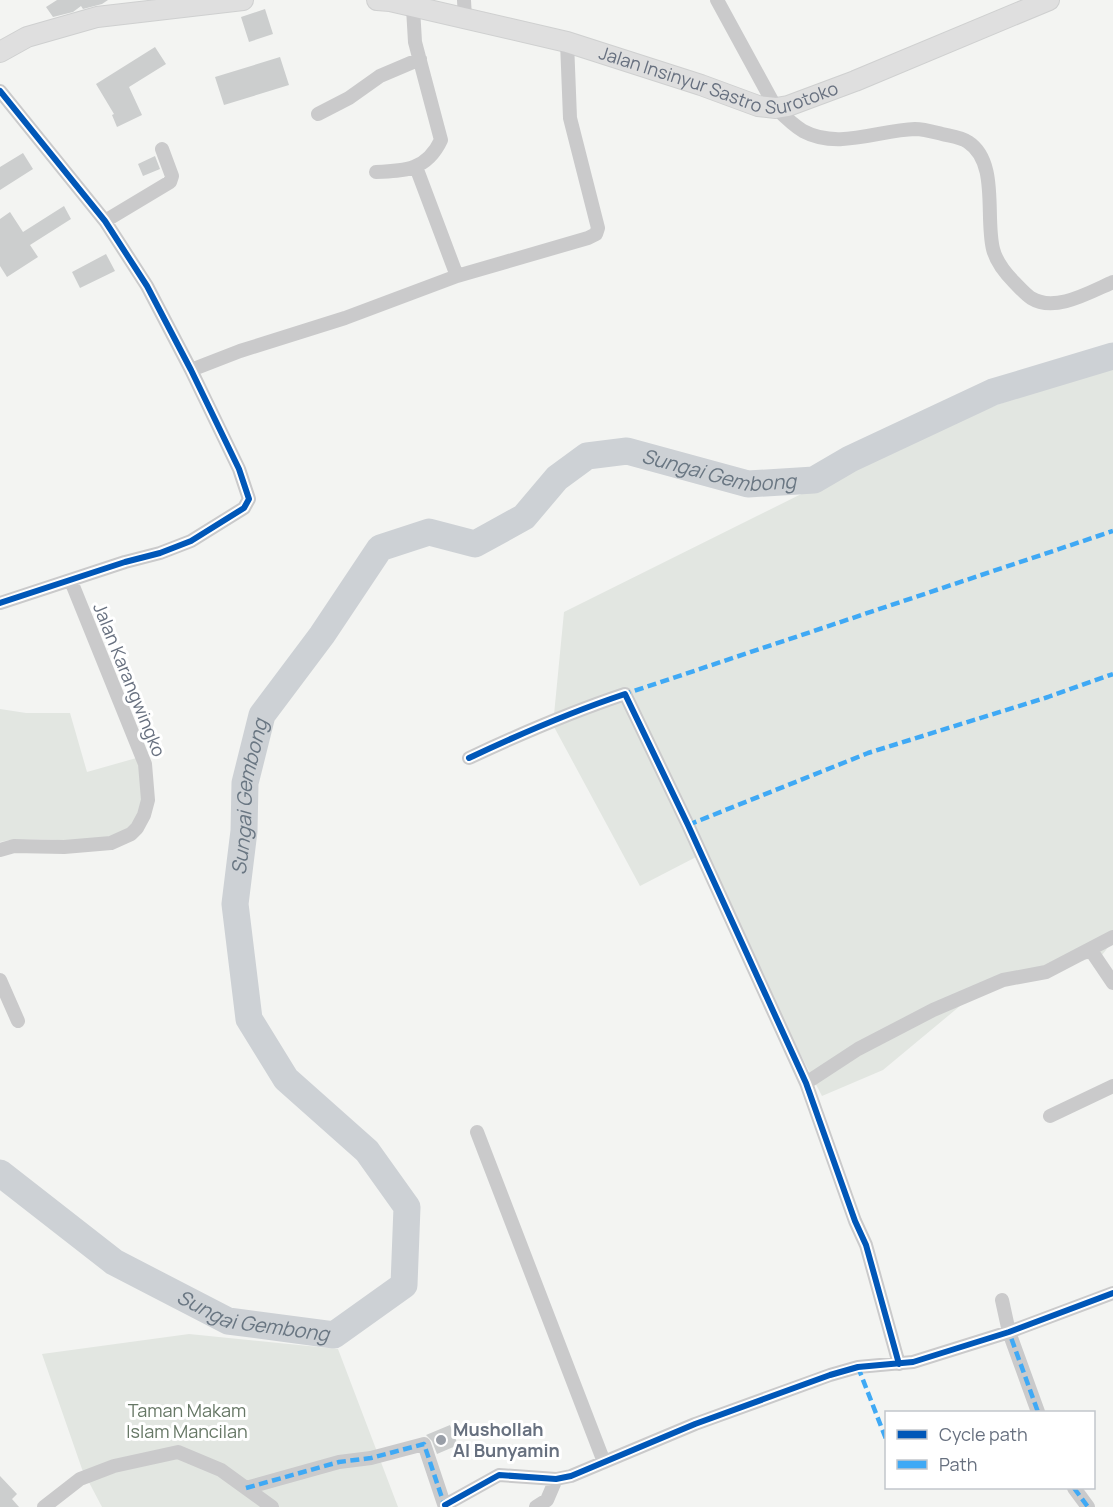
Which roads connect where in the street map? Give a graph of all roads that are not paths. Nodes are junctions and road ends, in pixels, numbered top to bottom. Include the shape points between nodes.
1 (243, 0) edge
2 (377, 0) edge
3 (717, 0) edge
4 (1049, 0) edge
5 (413, 8) junction
6 (464, 9) edge
7 (567, 42) junction
8 (0, 52) edge
9 (420, 60) junction
10 (0, 91) edge
11 (776, 108) junction
12 (318, 114) dead end
13 (162, 149) dead end
14 (416, 167) junction
15 (376, 172) dead end
16 (105, 221) junction
17 (457, 276) junction
18 (1113, 282) edge
19 (191, 370) junction
20 (70, 581) junction
21 (0, 603) edge
22 (469, 758) dead end
23 (0, 850) edge
24 (1113, 937) edge
25 (1090, 949) junction
26 (0, 980) edge
27 (1113, 983) edge
28 (18, 1021) dead end
29 (806, 1083) junction
30 (1113, 1086) edge
31 (1050, 1116) dead end
32 (477, 1132) dead end
33 (1113, 1293) edge
34 (1002, 1300) dead end
35 (1009, 1332) junction
36 (899, 1364) junction
37 (1037, 1411) edge
38 (604, 1462) junction
39 (556, 1479) junction
40 (246, 1488) junction
41 (1075, 1489) edge
42 (445, 1506) edge
43 (44, 1507) edge
44 (272, 1507) edge
45 (536, 1507) edge
46 (1088, 1507) edge

1 - 8 street via 97,17 27,37
2 - 5 street, Jalan Insinyur Sastro Surotoko
3 - 11 street
4 - 11 street, Jalan Insinyur Sastro Surotoko via 855,81
5 - 6 street, Jalan Insinyur Sastro Surotoko
5 - 9 street
6 - 7 street, Jalan Insinyur Sastro Surotoko
7 - 11 street, Jalan Insinyur Sastro Surotoko via 758,106
7 - 17 street via 570,118 598,228 596,234
9 - 12 street via 380,76
9 - 14 street via 441,140 436,152
10 - 16 street
11 - 18 street via 805,132 835,139 916,129 968,142 986,163 996,259 1021,289 1032,298 1056,303
13 - 16 street via 172,176 170,182
14 - 15 street
14 - 17 street
16 - 19 street via 147,286
17 - 19 street
19 - 20 street via 239,469 249,494 248,503 192,541
20 - 21 street
20 - 23 street, Jalan Karangwingko via 145,764 148,800 137,828 122,840
22 - 29 street via 587,706 625,694
24 - 25 street
25 - 27 street
25 - 29 street via 1046,972 1003,980 943,1005 858,1049
26 - 28 street
29 - 36 street via 866,1245
30 - 31 street
32 - 38 street
33 - 35 street
34 - 35 street
35 - 36 street
35 - 37 street
36 - 38 street via 858,1367 830,1375 694,1424
38 - 39 street
39 - 42 street via 499,1475
39 - 45 street via 546,1500
40 - 42 street via 424,1444
40 - 43 street via 221,1470 178,1452 114,1466 80,1479
40 - 44 street
41 - 46 street

